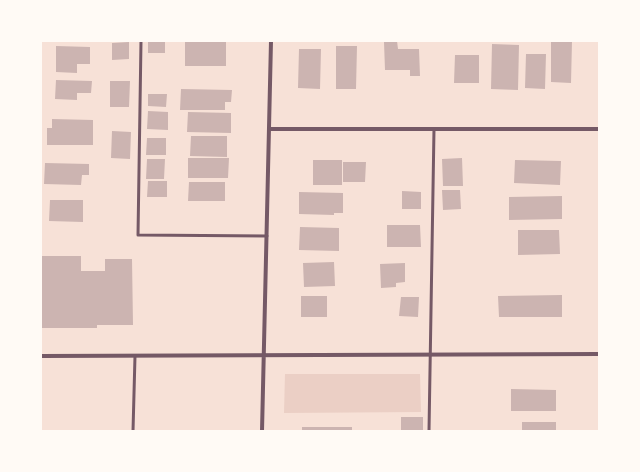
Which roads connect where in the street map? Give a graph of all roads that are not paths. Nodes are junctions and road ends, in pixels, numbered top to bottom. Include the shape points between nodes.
1 (141, 41) edge
2 (271, 41) edge
3 (269, 129) junction
4 (434, 129) junction
5 (599, 129) edge
6 (267, 236) junction
7 (599, 354) edge
8 (264, 355) junction
9 (431, 355) junction
10 (41, 356) edge
11 (135, 356) junction
12 (133, 431) edge
13 (262, 431) edge
14 (429, 431) edge

1 - 6 lane via 138,235
2 - 3 street
3 - 4 street
3 - 6 street
4 - 5 street
4 - 9 lane
6 - 8 street
7 - 9 street
8 - 9 street
8 - 11 street
8 - 13 street
9 - 14 lane
10 - 11 street
11 - 12 lane

